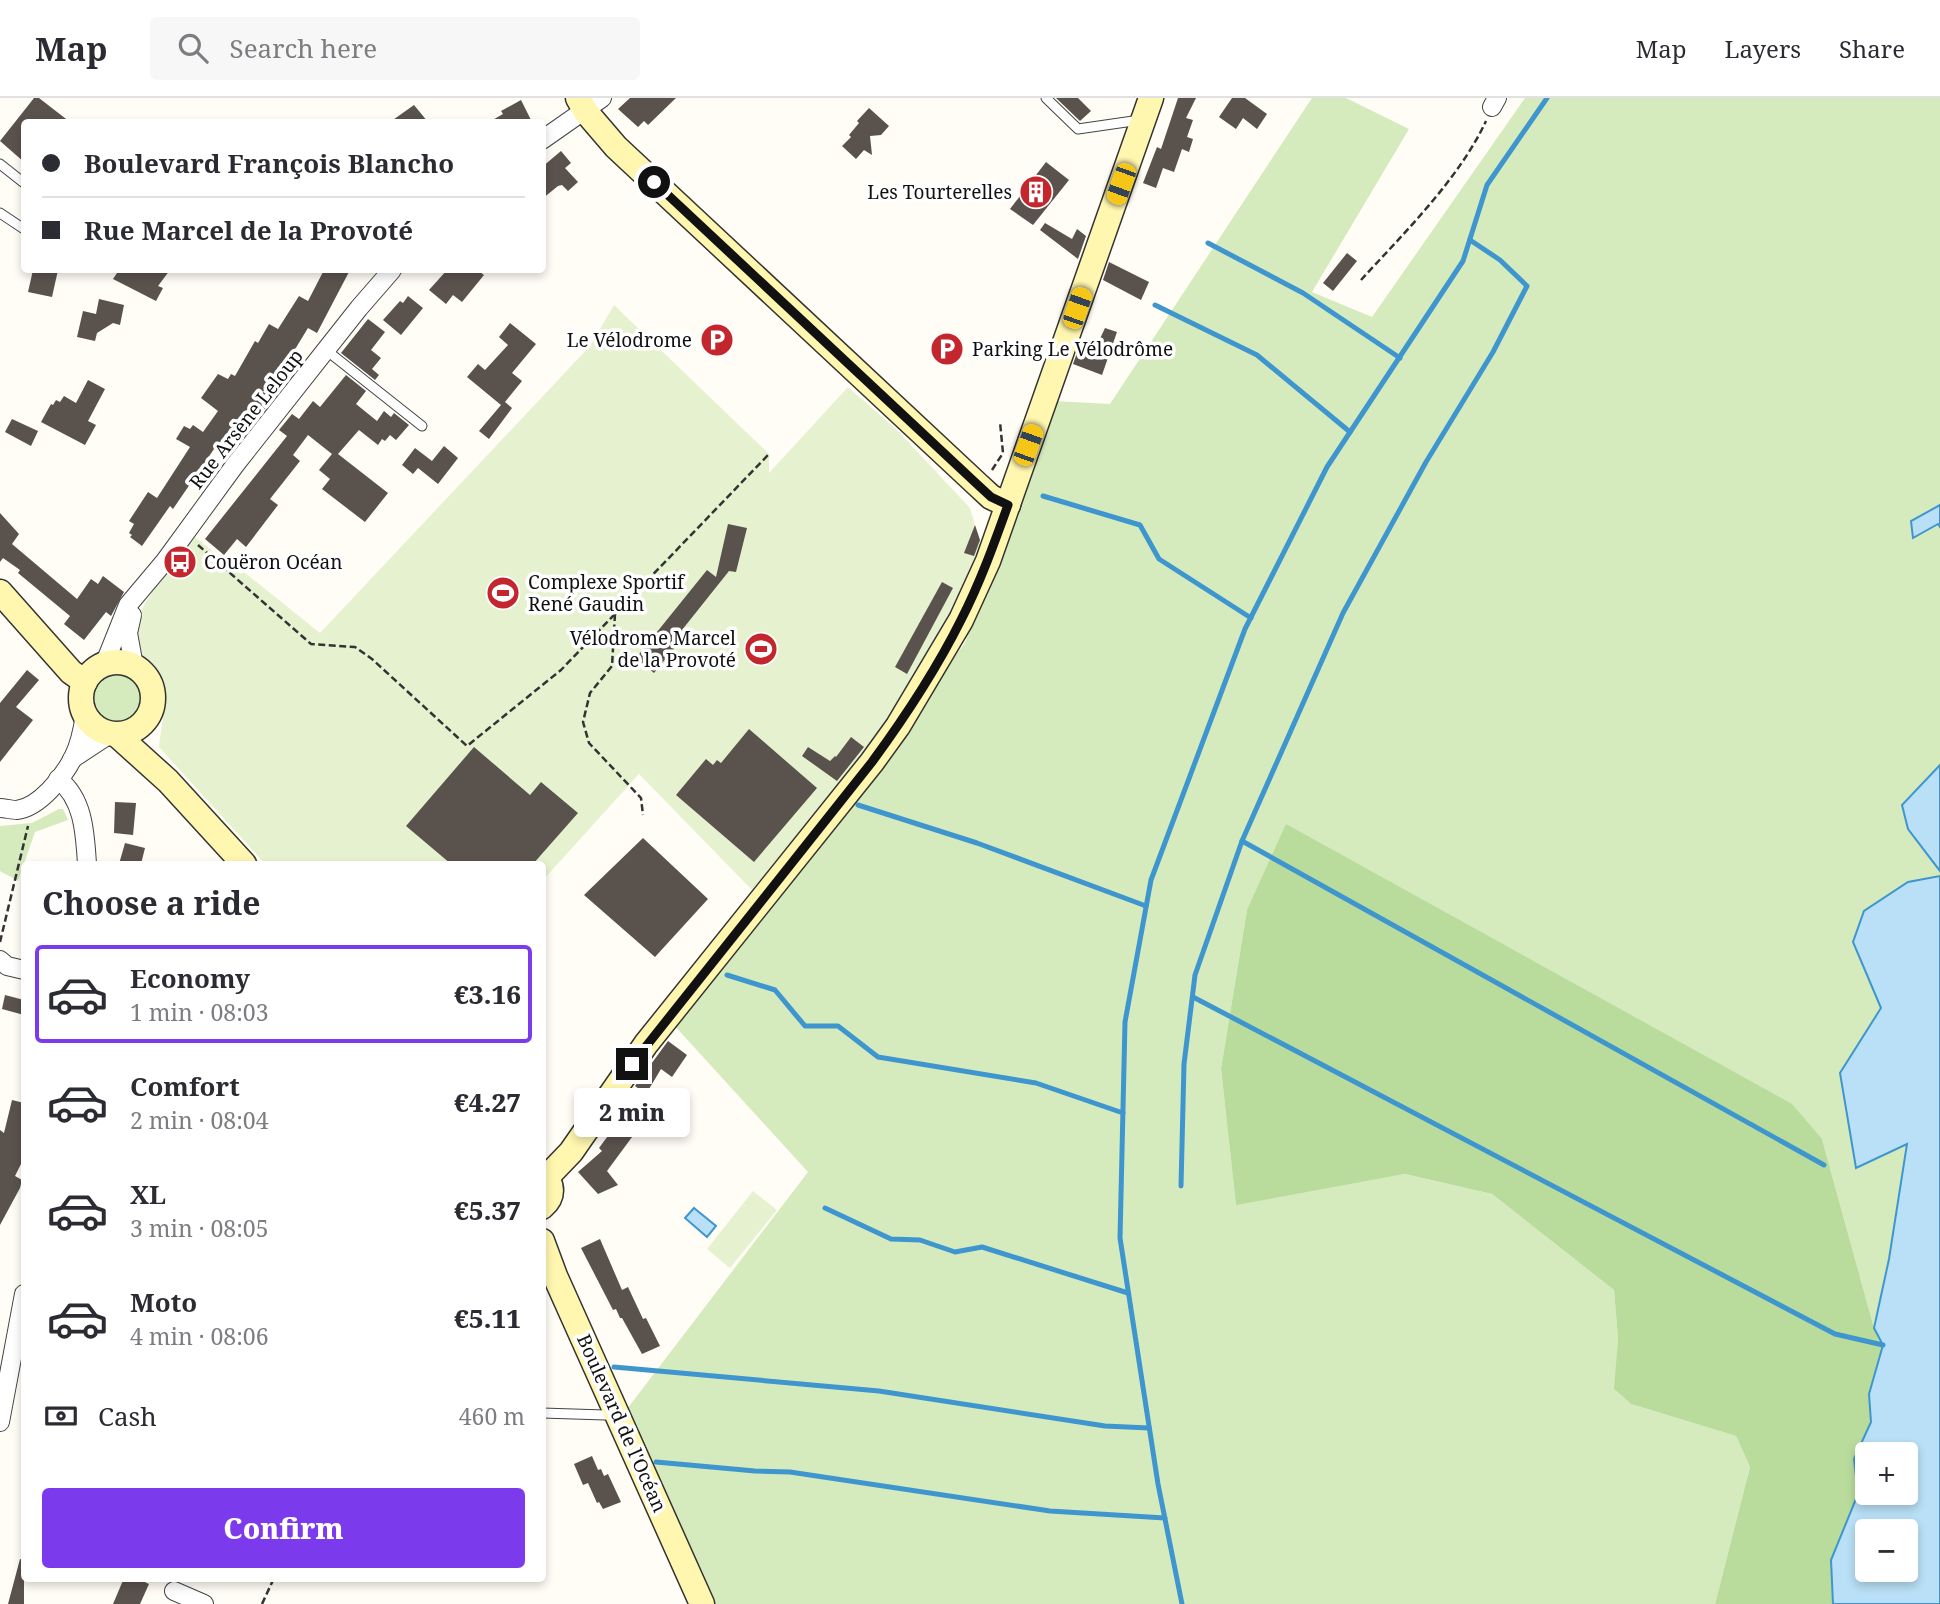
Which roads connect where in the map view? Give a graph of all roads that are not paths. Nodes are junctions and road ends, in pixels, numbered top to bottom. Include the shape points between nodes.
1 (1046, 98) edge
2 (589, 103) edge
3 (1148, 109) edge
4 (546, 138) edge
5 (0, 164) edge
6 (21, 181) edge
7 (0, 213) edge
8 (21, 227) edge
9 (389, 273) edge
10 (326, 349) junction
11 (422, 426) dead end
12 (1008, 505) junction
13 (0, 592) edge
14 (136, 598) junction
15 (104, 665) junction
16 (134, 666) junction
17 (85, 681) junction
18 (85, 714) junction
19 (147, 719) junction
20 (113, 734) junction
21 (72, 760) junction
22 (58, 779) junction
23 (168, 781) junction
24 (0, 808) edge
25 (87, 861) edge
26 (241, 861) edge
27 (0, 960) edge
28 (21, 969) edge
29 (546, 1175) edge
30 (546, 1178) edge
31 (546, 1204) edge
32 (546, 1252) edge
33 (21, 1305) edge
34 (5, 1366) edge
35 (617, 1411) junction
36 (546, 1413) edge
37 (0, 1422) edge
38 (174, 1591) edge
39 (204, 1604) edge
40 (702, 1604) edge

1 - 3 lane via 1078,128
2 - 4 street
2 - 12 main road via 616,147 991,497
3 - 12 main road
5 - 6 lane
7 - 8 lane
9 - 10 street, Rue Arsène Leloup
10 - 11 lane
10 - 14 street, Rue Arsène Leloup
12 - 29 main road via 961,620 898,726 653,1035 571,1152
13 - 17 main road
14 - 15 street, Rue Arsène Leloup via 125,611
14 - 16 street, Rue Arsène Leloup via 128,634
15 - 16 main road
15 - 17 main road
16 - 19 main road via 152,690 153,705
17 - 18 main road via 81,698
18 - 20 main road via 95,727
18 - 21 street
19 - 20 main road via 136,729
19 - 23 main road via 152,746
20 - 21 street
20 - 23 main road
21 - 22 street
22 - 24 street via 33,804 17,810
22 - 25 street via 69,787 83,821
23 - 26 main road
27 - 28 street
30 - 31 main road via 552,1190
32 - 35 main road, Boulevard de l'Océan
33 - 34 street
34 - 37 street
35 - 36 lane via 605,1415
35 - 40 main road, Boulevard de l'Océan
38 - 39 street

